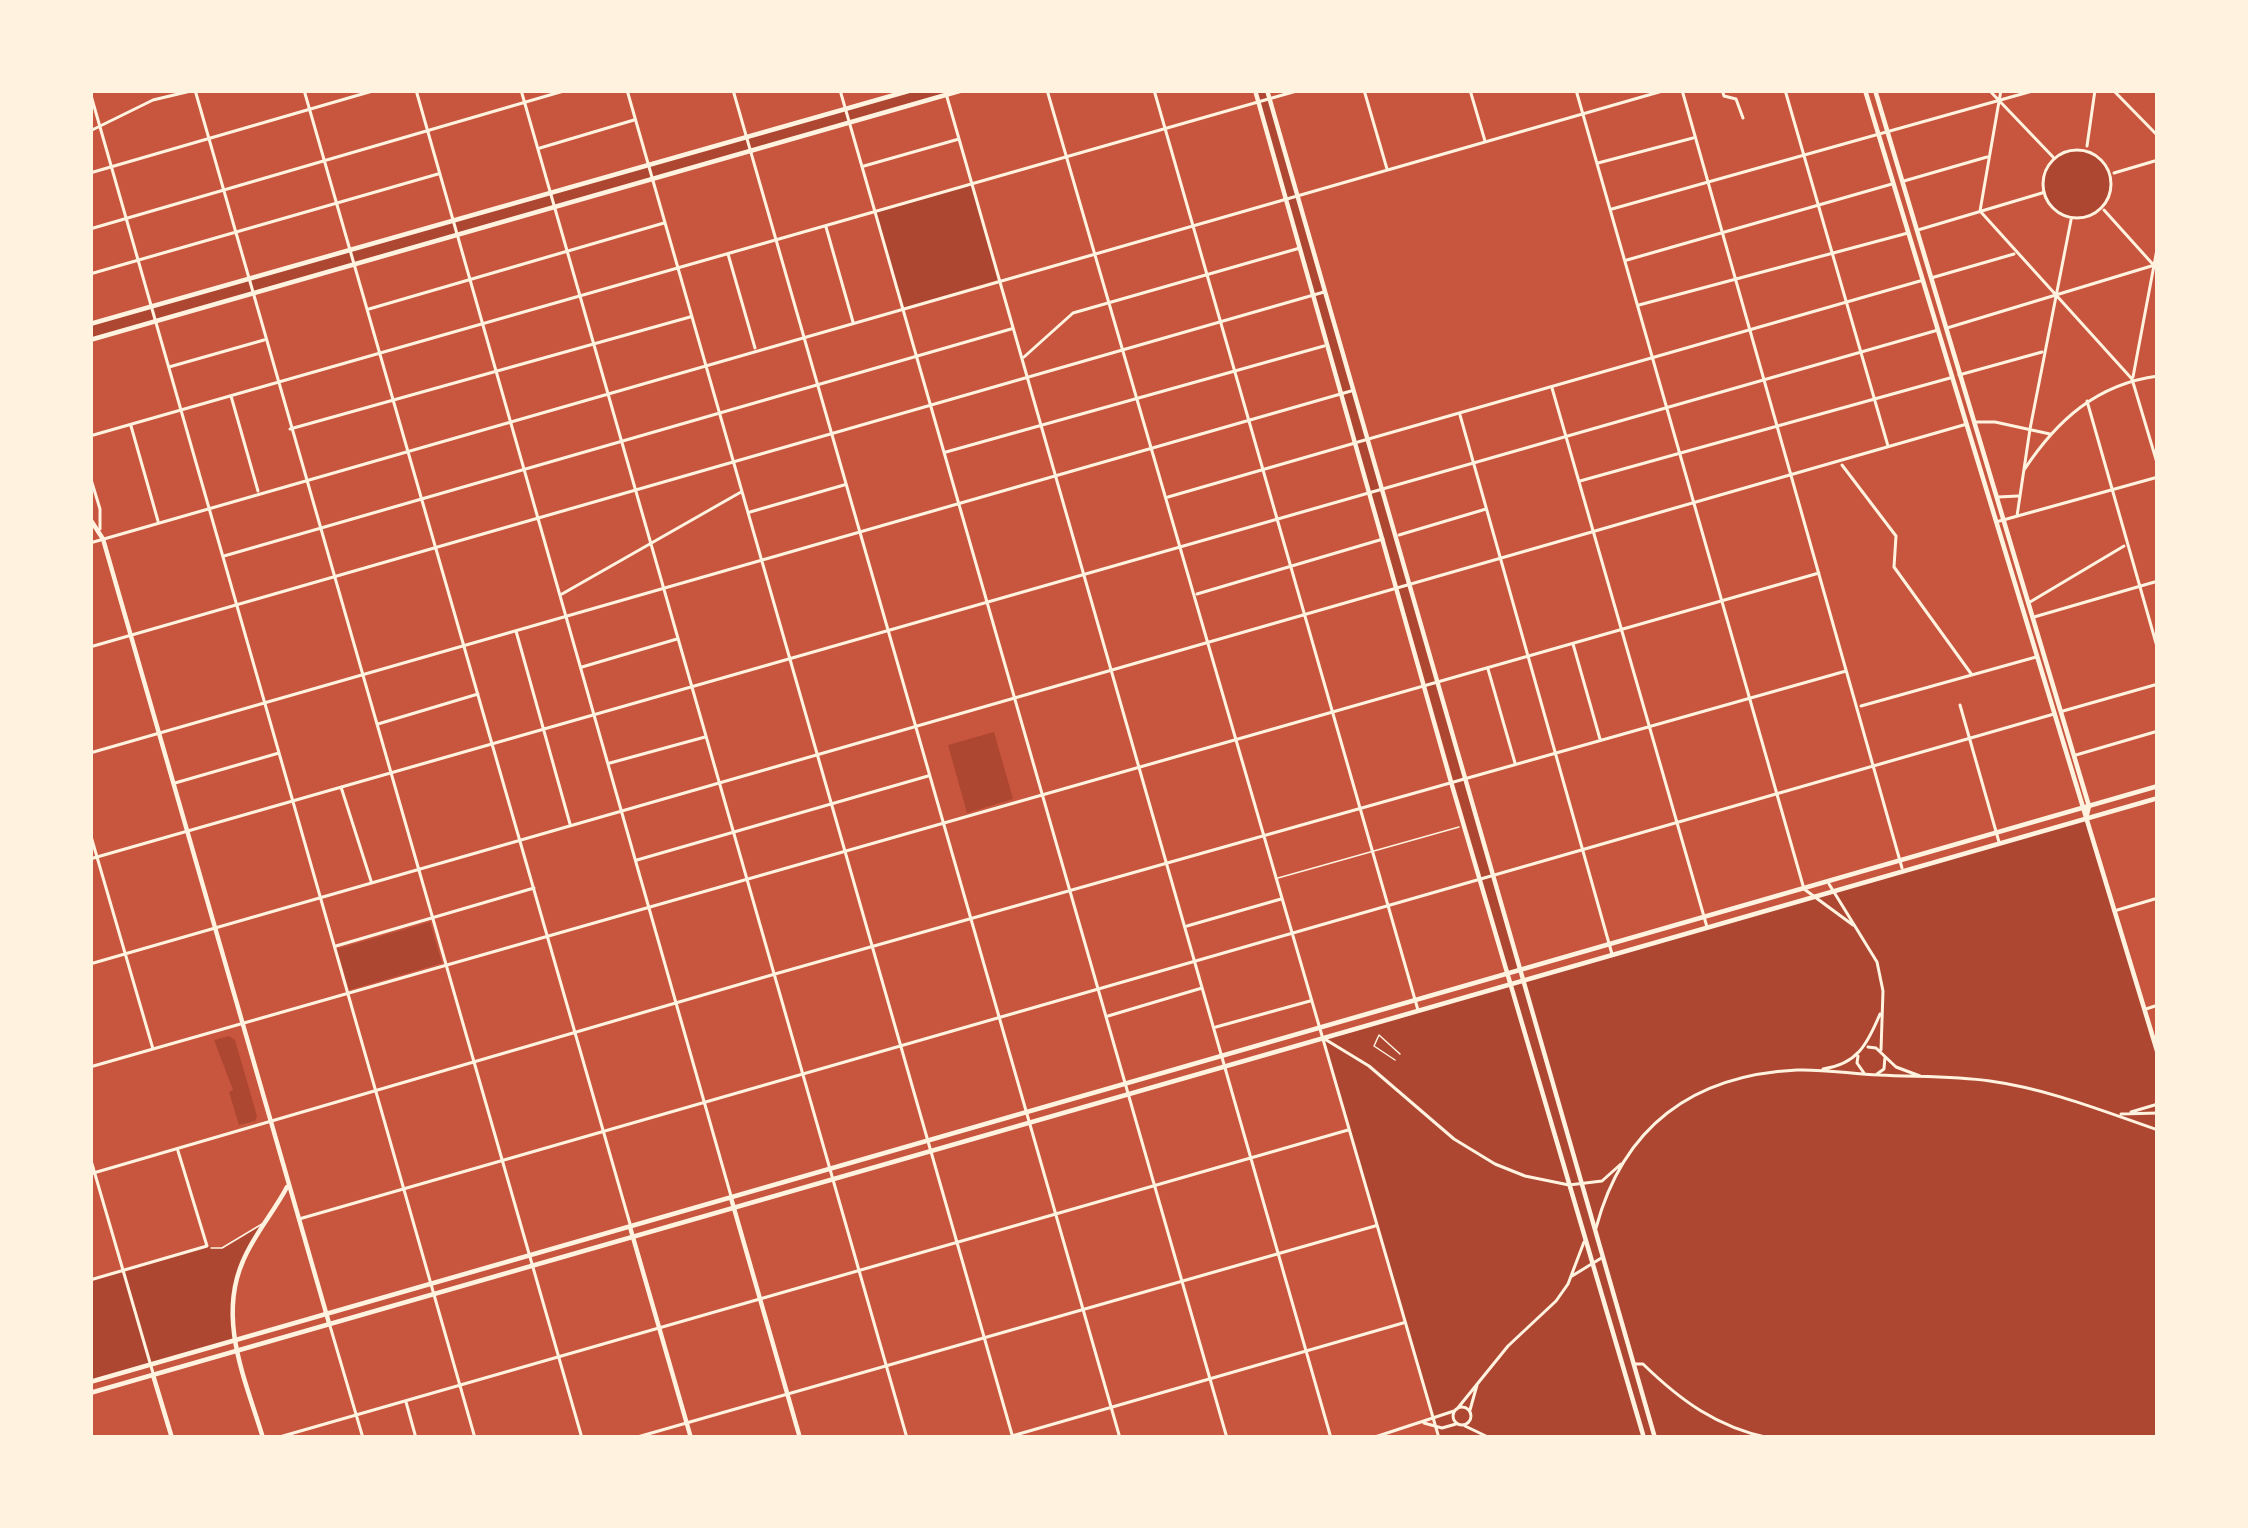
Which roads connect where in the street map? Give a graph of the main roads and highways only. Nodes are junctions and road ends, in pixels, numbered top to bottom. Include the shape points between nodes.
1 (912, 90) edge
2 (963, 90) edge
3 (1255, 90) edge
4 (1267, 90) edge
5 (1865, 90) edge
6 (1875, 90) edge
7 (946, 92) edge
8 (1930, 278) junction
9 (1920, 281) junction
10 (90, 324) edge
11 (90, 340) edge
12 (90, 519) edge
13 (2040, 656) junction
14 (2057, 713) junction
15 (2158, 786) edge
16 (2158, 797) edge
17 (2085, 807) junction
18 (2086, 819) junction
19 (1520, 970) junction
20 (1509, 973) junction
21 (1524, 981) junction
22 (1512, 984) junction
23 (2158, 1053) edge
24 (287, 1186) junction
25 (731, 1198) junction
26 (734, 1208) junction
27 (631, 1227) junction
28 (634, 1236) junction
29 (327, 1313) junction
30 (330, 1324) junction
31 (234, 1340) junction
32 (237, 1351) junction
33 (153, 1375) junction
34 (90, 1382) edge
35 (90, 1393) edge
36 (172, 1438) edge
37 (262, 1438) edge
38 (691, 1438) edge
39 (800, 1438) edge
40 (1644, 1438) edge
41 (1655, 1438) edge

1 - 10 main road
2 - 7 main road
3 - 20 main road
4 - 19 main road
5 - 9 main road
6 - 8 main road
7 - 11 main road
8 - 9 main road
8 - 13 main road
9 - 13 main road
12 - 24 main road via 102,535
13 - 14 main road
14 - 17 main road
14 - 17 main road
15 - 17 main road
16 - 18 main road
17 - 18 main road
17 - 19 main road
18 - 21 main road
18 - 23 main road
19 - 20 main road
19 - 21 main road
20 - 22 main road
20 - 25 main road
21 - 22 main road
21 - 41 main road
22 - 26 main road
22 - 40 main road
24 - 29 main road
24 - 31 main road via 237,1277
25 - 26 main road
25 - 27 main road
26 - 28 main road
26 - 39 main road
27 - 28 main road
27 - 29 main road
28 - 30 main road
28 - 38 main road
29 - 30 main road
29 - 31 main road
30 - 32 main road
31 - 32 main road
31 - 34 main road
32 - 33 main road
32 - 37 main road
33 - 35 main road
33 - 36 main road

